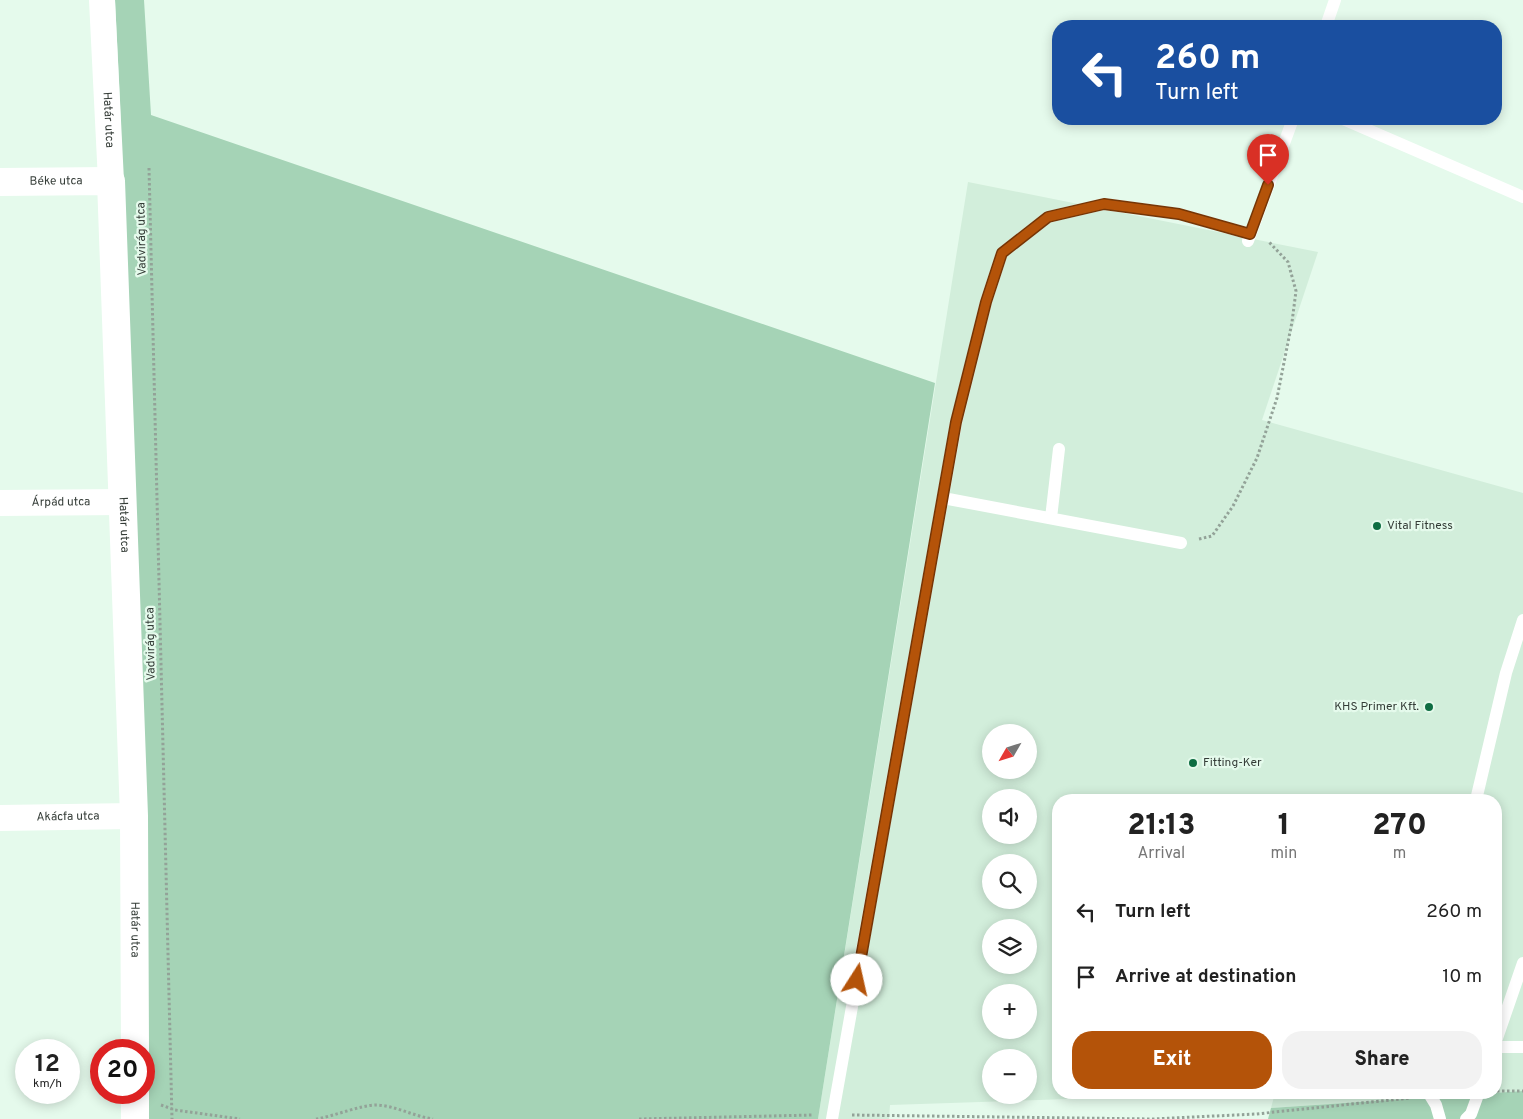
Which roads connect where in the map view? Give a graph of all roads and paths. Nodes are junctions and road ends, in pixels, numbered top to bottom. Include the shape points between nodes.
1 (102, 0) edge
2 (1335, 0) edge
3 (1328, 20) edge
4 (1291, 125) edge
5 (1357, 125) edge
6 (149, 168) dead end
7 (0, 182) edge
8 (111, 182) junction
9 (1523, 197) edge
10 (1249, 238) junction
11 (1060, 449) dead end
12 (943, 498) junction
13 (0, 502) edge
14 (123, 502) junction
15 (1050, 518) junction
16 (1181, 543) joint
17 (1523, 620) edge
18 (1477, 794) edge
19 (134, 816) junction
20 (0, 818) edge
21 (1523, 963) edge
22 (1502, 1024) edge
23 (135, 1039) edge
24 (1502, 1046) edge
25 (1523, 1047) edge
26 (1502, 1091) edge
27 (1523, 1091) edge
28 (1386, 1099) edge
29 (1431, 1099) edge
30 (1476, 1099) edge
31 (172, 1108) junction
32 (145, 1115) edge
33 (832, 1117) edge
34 (172, 1119) edge
35 (240, 1119) edge
36 (316, 1119) edge
37 (433, 1119) edge
38 (639, 1119) edge
39 (1440, 1119) edge
40 (1466, 1119) edge

1 - 8 street, Határ utca
2 - 3 lane
4 - 10 lane
5 - 9 lane
6 - 31 path, Vadvirág utca
7 - 8 street, Béke utca
8 - 14 street, Határ utca
10 - 12 lane via 1179,214 1104,204 1048,217 1002,253 986,302 956,422
10 - 16 path via 1268,241 1288,262 1296,291 1277,398 1257,458 1233,506 1212,536
11 - 15 lane
12 - 15 lane
12 - 33 lane
13 - 14 street, Árpád utca
14 - 19 street, Határ utca
15 - 16 lane
17 - 18 lane via 1506,673
19 - 20 street, Akácfa utca
19 - 23 street, Határ utca
21 - 22 lane
24 - 25 lane
26 - 27 path
28 - 33 path via 1256,1114 1152,1119
29 - 39 lane
30 - 40 lane
31 - 32 path via 161,1104
31 - 34 path, Vadvirág utca
31 - 35 path
33 - 38 path
36 - 37 path via 377,1105

